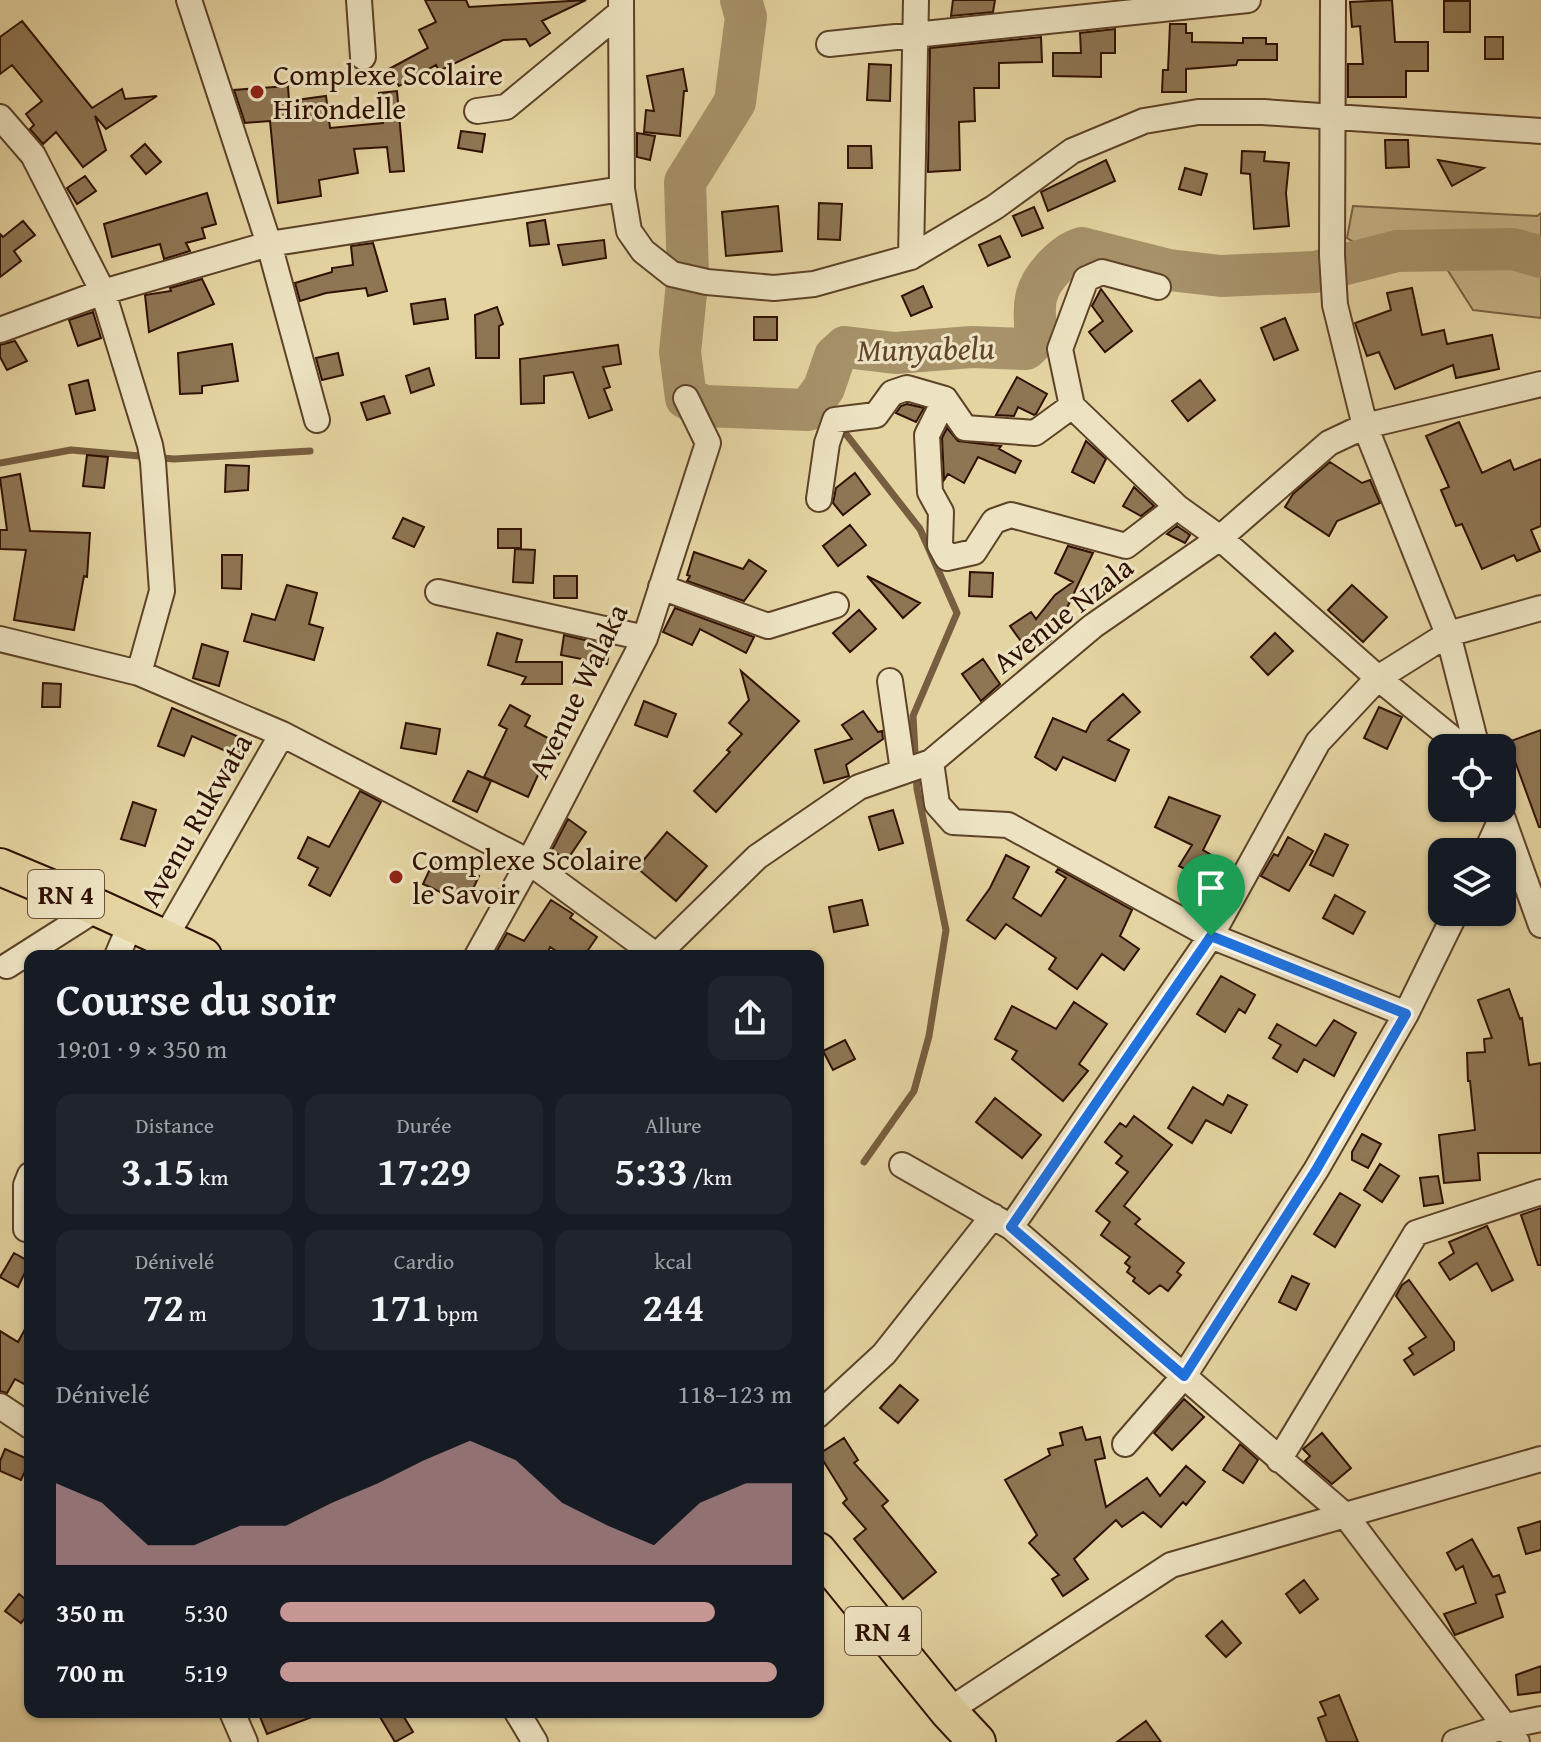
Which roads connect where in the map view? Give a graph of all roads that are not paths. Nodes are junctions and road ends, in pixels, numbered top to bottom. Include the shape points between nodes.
1 (189, 0) edge
2 (359, 0) edge
3 (916, 0) edge
4 (1248, 0) edge
5 (1333, 0) edge
6 (621, 6) edge
7 (916, 35) junction
8 (829, 44) dead end
9 (363, 57) dead end
10 (477, 111) dead end
11 (1332, 115) junction
12 (0, 117) edge
13 (1541, 131) edge
14 (622, 189) junction
15 (269, 244) junction
16 (911, 257) junction
17 (1158, 287) dead end
18 (103, 292) junction
19 (0, 330) edge
20 (1541, 384) edge
21 (686, 398) dead end
22 (945, 399) junction
23 (1072, 406) junction
24 (317, 420) dead end
25 (1365, 426) junction
26 (819, 499) dead end
27 (1177, 507) junction
28 (1220, 538) junction
29 (661, 587) junction
30 (438, 592) dead end
31 (836, 605) dead end
32 (1541, 608) edge
33 (1448, 634) junction
34 (645, 638) junction
35 (0, 639) edge
36 (139, 673) junction
37 (1378, 678) junction
38 (890, 681) dead end
39 (282, 734) junction
40 (1447, 734) edge
41 (1473, 734) edge
42 (916, 767) junction
43 (1503, 822) edge
44 (529, 862) junction
45 (0, 867) edge
46 (98, 908) junction
47 (131, 923) junction
48 (1541, 925) edge
49 (1449, 926) edge
50 (1211, 936) junction
51 (165, 938) junction
52 (120, 950) edge
53 (190, 950) edge
54 (480, 950) edge
55 (648, 950) edge
56 (662, 950) edge
57 (2, 960) edge
58 (1406, 1014) junction
59 (902, 1165) dead end
60 (1541, 1192) edge
61 (1002, 1222) junction
62 (1184, 1376) junction
63 (0, 1406) edge
64 (824, 1409) edge
65 (24, 1422) edge
66 (1125, 1444) dead end
67 (1541, 1459) edge
68 (1279, 1460) junction
69 (1346, 1516) junction
70 (824, 1558) edge
71 (948, 1711) junction
72 (235, 1718) edge
73 (521, 1718) edge
74 (1541, 1719) edge
75 (1511, 1734) edge
76 (245, 1742) edge
77 (535, 1742) edge
78 (977, 1742) edge
79 (1455, 1742) edge

1 - 15 street
2 - 9 street
3 - 7 street
4 - 7 street
5 - 11 street
6 - 10 street via 506,107
6 - 14 street
7 - 8 street
7 - 16 street
11 - 13 street
11 - 16 street via 1198,112 1144,121 1072,151 995,207
11 - 25 street via 1335,305
12 - 18 street via 33,155
14 - 15 street
14 - 16 street via 629,231 643,251 672,274 774,288 814,284
15 - 18 street
15 - 24 street
17 - 23 street via 1102,272 1086,279 1060,349
18 - 19 street
18 - 36 street via 151,451 162,591
20 - 25 street, Avenue Nzala
21 - 29 street, Avenue Walaka via 708,443
22 - 23 street via 965,428 1035,433
22 - 26 street via 907,388 892,393 876,415 835,420
22 - 27 street via 927,435 930,492 941,512 940,545 947,558 974,552 994,521 1011,515 1126,546
23 - 27 street
25 - 28 street, Avenue Nzala via 1329,443
25 - 33 street
27 - 28 street
28 - 37 street
28 - 42 street, Avenue Nzala via 1093,626
29 - 31 street via 768,626
29 - 34 street, Avenue Walaka
30 - 34 street
32 - 33 street
33 - 37 street
33 - 41 street
34 - 44 street, Avenue Walaka
35 - 36 street
36 - 39 street
37 - 40 street
37 - 50 street via 1318,742
38 - 42 street
39 - 44 street
39 - 51 street, Avenu Rukwata
42 - 50 street via 953,822 1008,825
42 - 56 street, Avenue Nzala via 859,787 757,857
43 - 48 street
44 - 54 street, Avenue Walaka
44 - 55 street
45 - 46 highway, RN 4
46 - 47 highway, RN 4
46 - 57 street
47 - 51 highway, RN 4
47 - 52 street
49 - 58 street
50 - 58 street
50 - 61 street
51 - 53 highway, RN 4
58 - 62 street via 1316,1170
59 - 61 street
60 - 68 street via 1416,1233
61 - 62 street
61 - 64 street via 884,1354
62 - 66 street
62 - 68 street
63 - 65 street
67 - 69 street
68 - 69 street
69 - 71 street via 1171,1565
69 - 75 street
70 - 71 highway, RN 4
71 - 78 highway, RN 4
72 - 76 street
73 - 77 street
74 - 75 street
75 - 79 street

